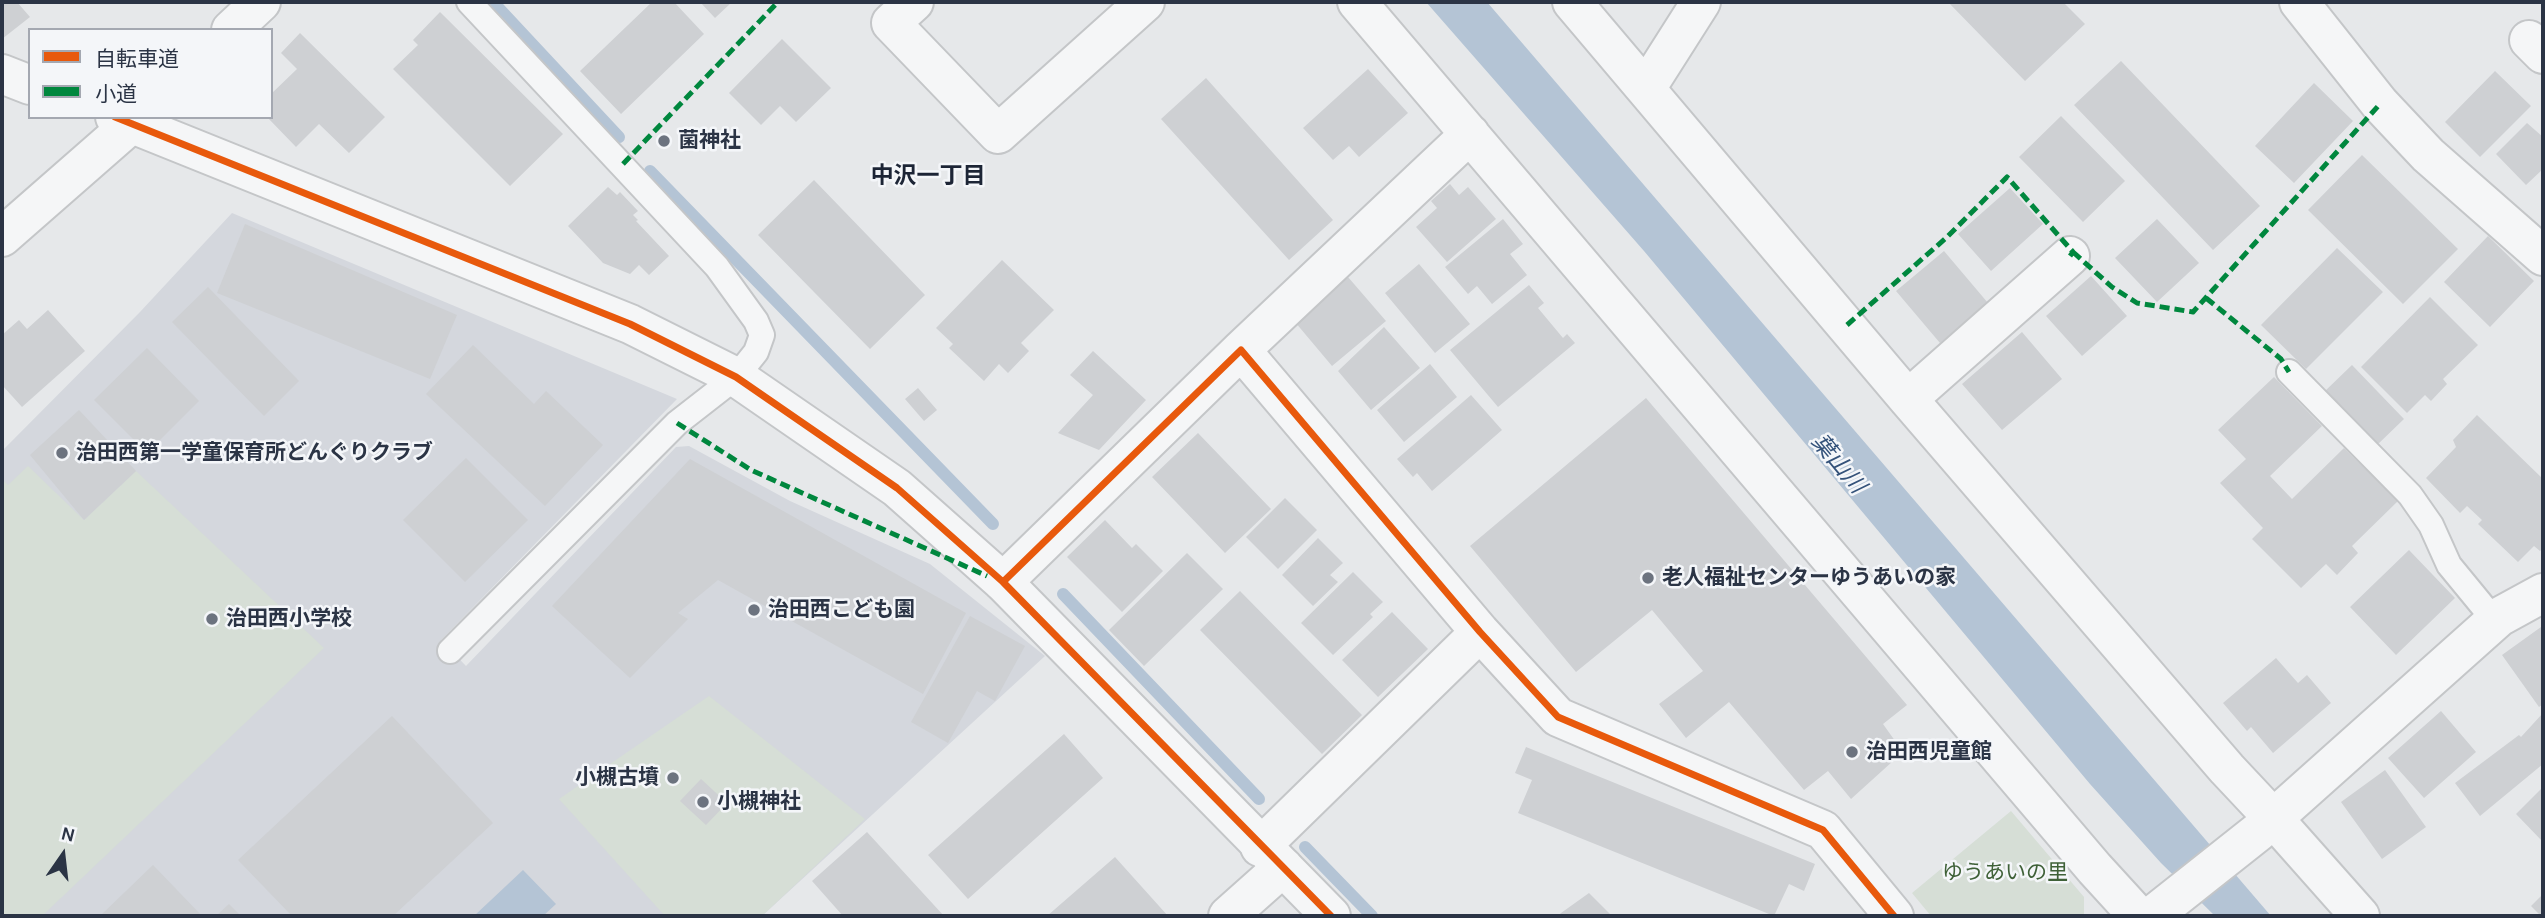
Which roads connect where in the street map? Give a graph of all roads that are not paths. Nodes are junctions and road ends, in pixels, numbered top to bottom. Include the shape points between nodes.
1 (261, 2) edge
2 (469, 2) edge
3 (914, 2) edge
4 (1145, 2) edge
5 (1357, 2) edge
6 (1572, 2) edge
7 (1701, 2) edge
8 (2299, 2) edge
9 (233, 28) edge
10 (2, 74) edge
11 (28, 84) edge
12 (1647, 87) junction
13 (128, 119) edge
14 (1470, 134) junction
15 (2, 237) edge
16 (2070, 256) dead end
17 (2543, 256) edge
18 (1241, 350) junction
19 (2290, 372) dead end
20 (736, 377) junction
21 (1908, 399) junction
22 (1003, 582) junction
23 (2543, 593) edge
24 (2495, 621) junction
25 (1480, 632) junction
26 (450, 651) dead end
27 (2266, 825) junction
28 (1271, 857) junction
29 (2151, 913) edge
30 (1228, 916) edge
31 (1331, 916) edge
32 (1894, 916) edge
33 (2360, 916) edge

1 - 9 street
2 - 20 lane via 717,267 756,321 762,335 756,352
3 - 4 street via 891,23 998,134
5 - 14 street
6 - 12 street
7 - 12 street
8 - 17 street via 2380,104 2428,155
10 - 11 street
12 - 21 street
13 - 15 street
13 - 20 street via 630,324
14 - 18 street
14 - 29 street via 2095,869
16 - 21 street
18 - 22 street
18 - 25 street
19 - 24 lane via 2410,495 2431,525 2449,565
20 - 22 street via 897,488
20 - 26 lane via 677,423
21 - 27 street via 2227,769
22 - 28 street
23 - 24 street
24 - 27 street
25 - 28 street
25 - 32 street via 1558,717 1823,830
27 - 29 street
27 - 33 street
28 - 30 street
28 - 31 street

